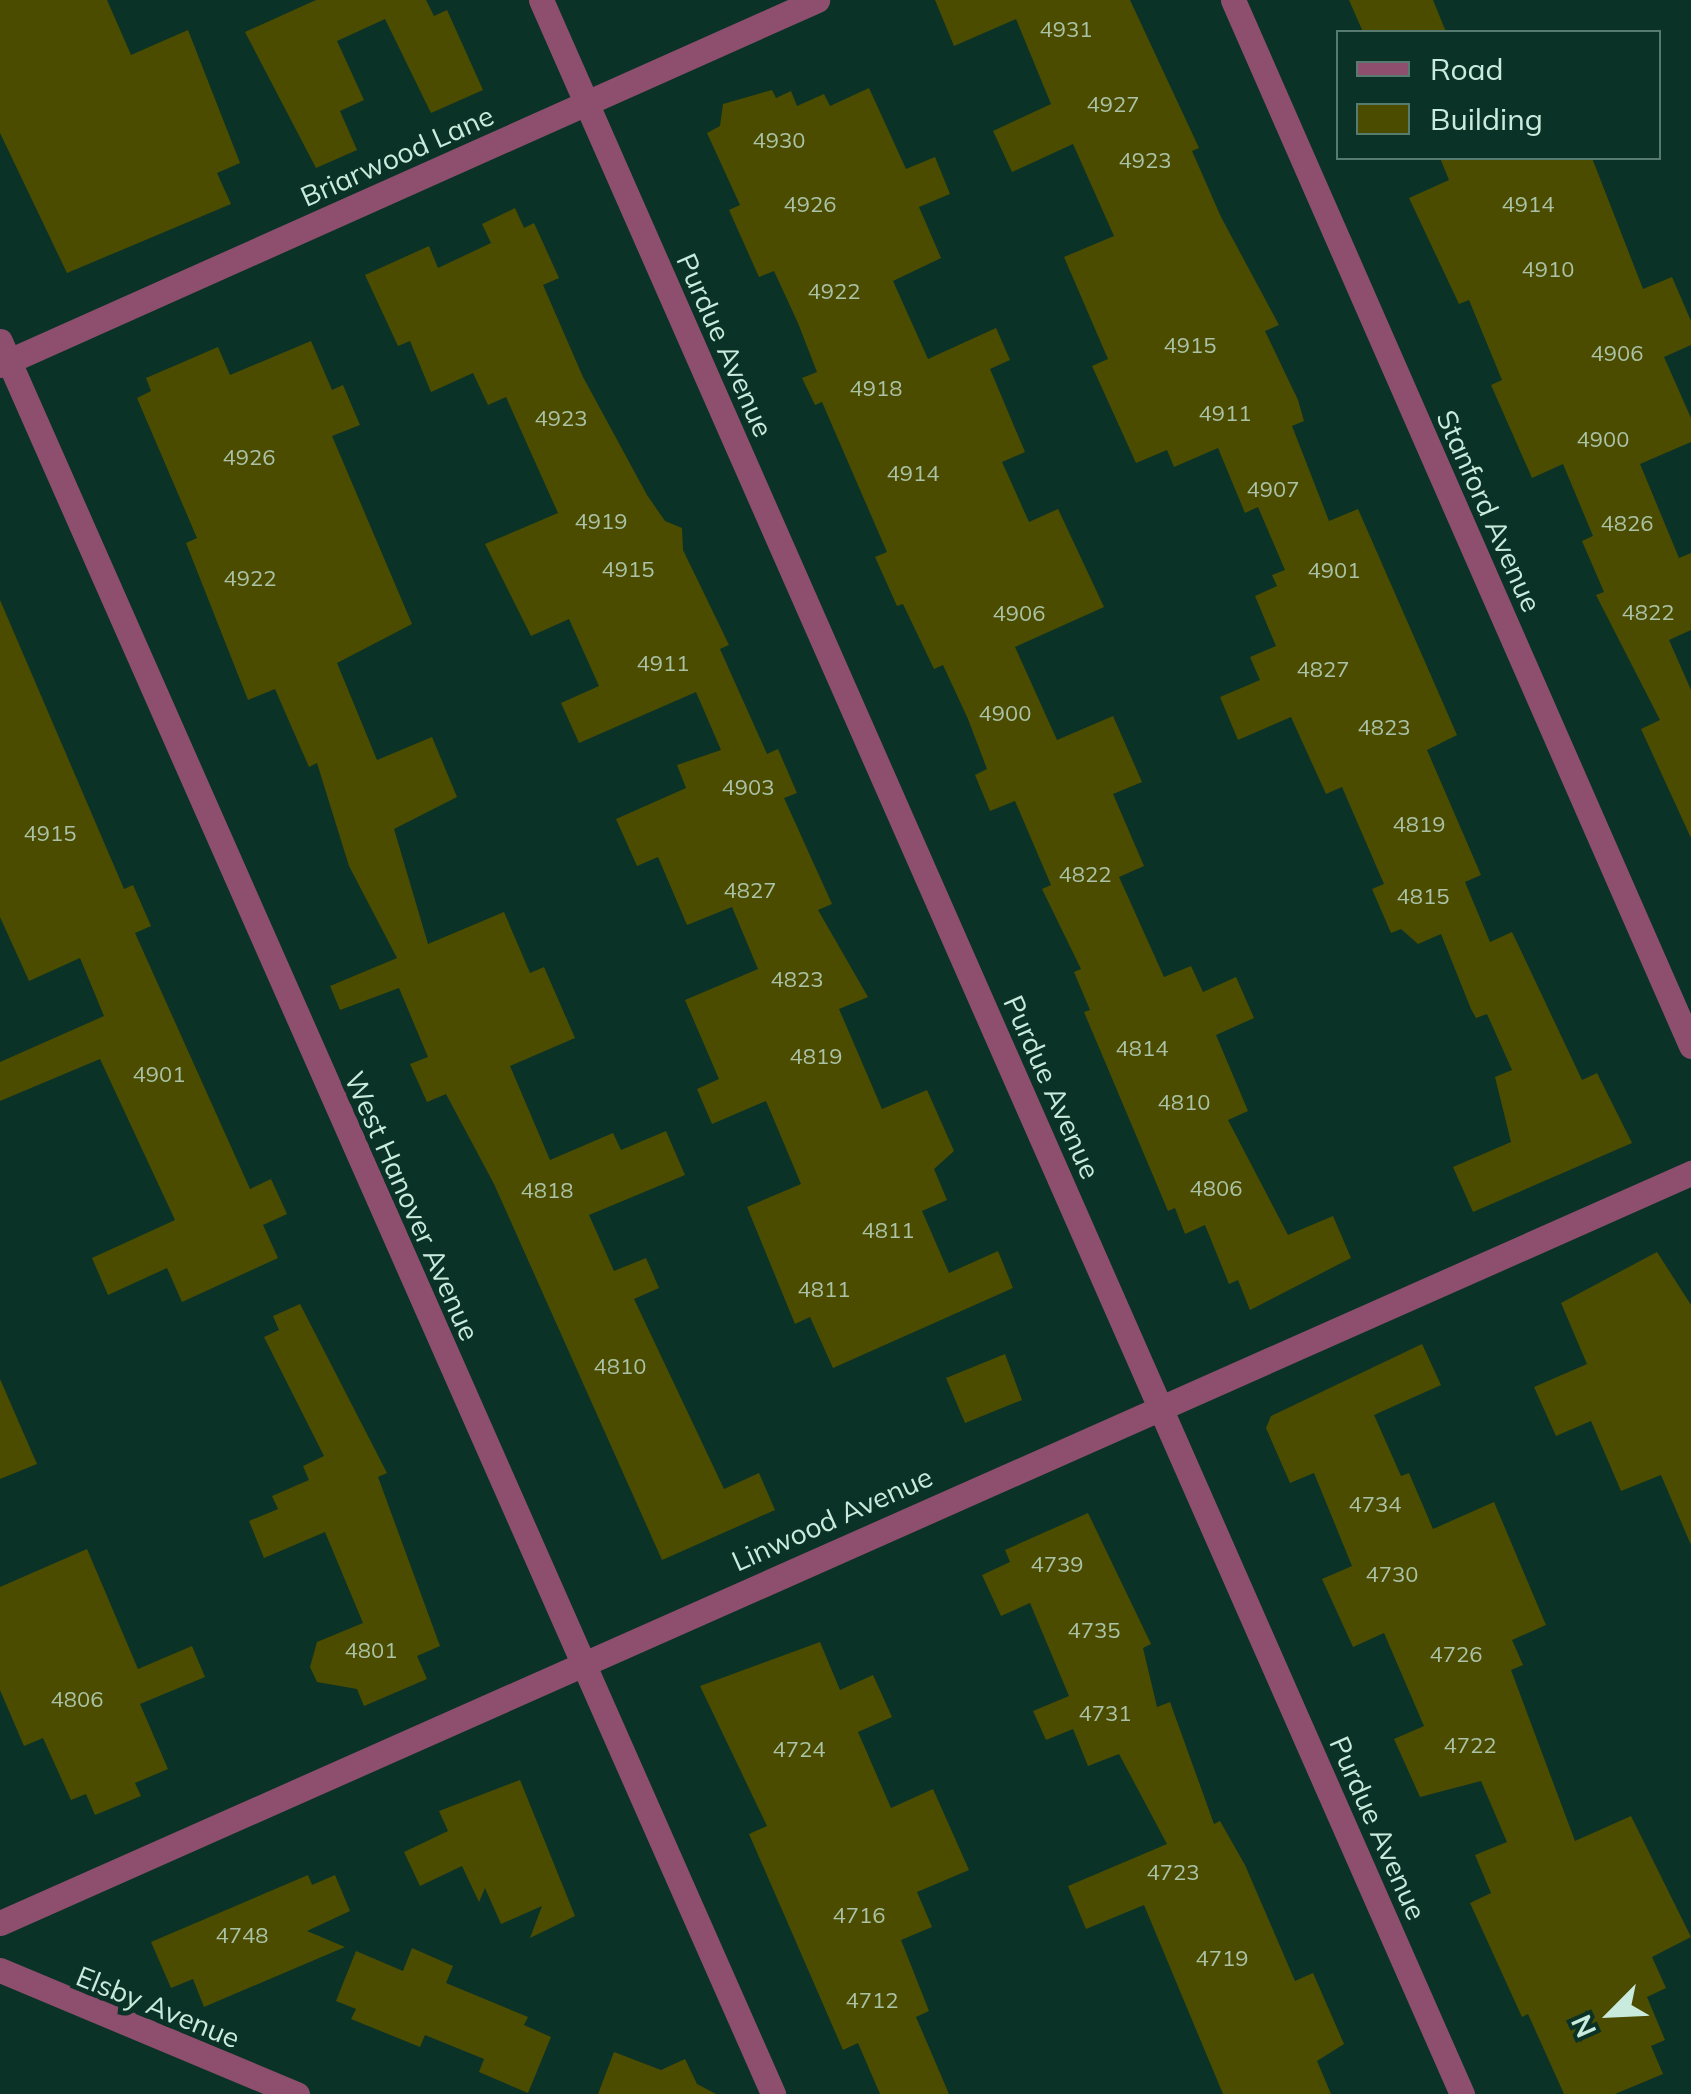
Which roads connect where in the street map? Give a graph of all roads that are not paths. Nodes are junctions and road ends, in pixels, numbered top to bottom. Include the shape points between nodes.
1 (541, 0) edge
2 (817, 0) edge
3 (1232, 0) edge
4 (586, 104) junction
5 (3, 356) edge
6 (1691, 1046) edge
7 (1691, 1173) edge
8 (1160, 1408) junction
9 (582, 1667) junction
10 (2, 1915) edge
11 (0, 1970) edge
12 (297, 2094) edge
13 (773, 2094) edge
14 (1462, 2094) edge

1 - 4 street, Purdue Avenue
2 - 4 street, Briarwood Lane
3 - 6 street, Stanford Avenue
4 - 5 street, Briarwood Lane
4 - 8 street, Purdue Avenue
5 - 9 street, West Hanover Avenue
7 - 8 street, Linwood Avenue
8 - 9 street, Linwood Avenue
8 - 14 street, Purdue Avenue
9 - 10 street, Linwood Avenue
9 - 13 street, West Hanover Avenue
11 - 12 street, Elsby Avenue

